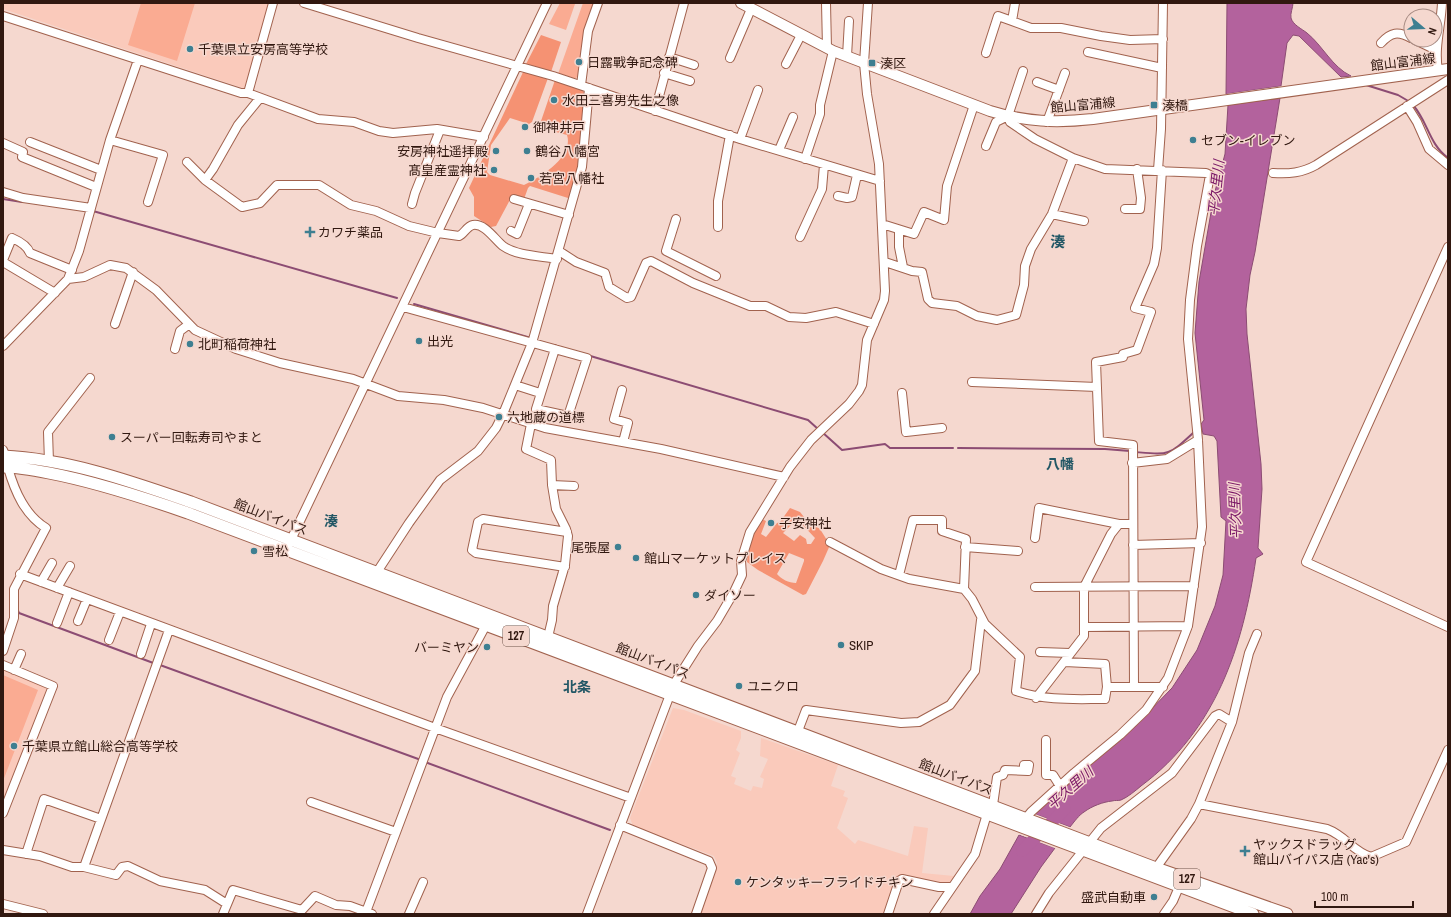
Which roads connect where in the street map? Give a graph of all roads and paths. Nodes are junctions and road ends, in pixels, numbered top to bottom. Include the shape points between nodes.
1 (273, 3) edge
2 (304, 3) edge
3 (547, 3) edge
4 (598, 3) edge
5 (684, 3) edge
6 (741, 3) edge
7 (826, 3) edge
8 (868, 3) edge
9 (1015, 3) edge
10 (1163, 3) edge
11 (1442, 3) edge
12 (321, 6) edge
13 (751, 8) junction
14 (3, 16) edge
15 (849, 21) dead end
16 (1012, 21) junction
17 (1403, 34) edge
18 (801, 35) junction
19 (1163, 39) junction
20 (1381, 43) dead end
21 (1432, 48) edge
22 (830, 50) junction
23 (1436, 50) junction
24 (1088, 52) dead end
25 (986, 53) dead end
26 (847, 56) junction
27 (669, 57) junction
28 (730, 58) dead end
29 (138, 60) junction
30 (864, 63) junction
31 (786, 64) dead end
32 (694, 65) dead end
33 (518, 66) junction
34 (1162, 68) junction
35 (1443, 70) edge
36 (1023, 71) dead end
37 (664, 73) junction
38 (1065, 73) dead end
39 (1448, 80) edge
40 (690, 81) dead end
41 (1037, 82) dead end
42 (585, 87) junction
43 (758, 90) dead end
44 (1059, 90) junction
45 (248, 93) junction
46 (260, 98) junction
47 (974, 105) junction
48 (1408, 105) junction
49 (1161, 109) junction
50 (655, 111) junction
51 (1008, 116) junction
52 (793, 117) dead end
53 (1047, 122) junction
54 (440, 130) junction
55 (730, 135) junction
56 (484, 137) junction
57 (740, 138) junction
58 (110, 140) junction
59 (30, 142) dead end
60 (3, 143) edge
61 (986, 146) dead end
62 (779, 150) junction
63 (1073, 158) junction
64 (805, 159) junction
65 (187, 162) dead end
66 (824, 165) junction
67 (1448, 165) edge
68 (1137, 169) junction
69 (101, 170) junction
70 (1160, 170) junction
71 (1272, 173) dead end
72 (858, 175) junction
73 (205, 180) junction
74 (880, 181) junction
75 (96, 187) junction
76 (3, 192) edge
77 (838, 196) dead end
78 (514, 199) dead end
79 (148, 202) dead end
80 (412, 204) dead end
81 (530, 204) junction
82 (1125, 209) dead end
83 (90, 210) junction
84 (1052, 214) junction
85 (569, 215) junction
86 (676, 219) dead end
87 (1084, 221) dead end
88 (882, 224) junction
89 (718, 227) dead end
90 (899, 230) junction
91 (511, 231) dead end
92 (438, 233) junction
93 (800, 237) dead end
94 (1448, 247) edge
95 (558, 255) junction
96 (3, 261) edge
97 (884, 262) junction
98 (904, 267) junction
99 (72, 270) junction
100 (133, 272) junction
101 (716, 276) dead end
102 (68, 279) junction
103 (55, 293) junction
104 (403, 306) junction
105 (115, 324) dead end
106 (874, 324) junction
107 (188, 325) junction
108 (533, 340) junction
109 (3, 346) edge
110 (175, 349) dead end
111 (555, 349) junction
112 (90, 378) dead end
113 (972, 382) dead end
114 (366, 384) junction
115 (515, 385) junction
116 (1097, 387) junction
117 (622, 390) dead end
118 (540, 393) junction
119 (902, 393) dead end
120 (503, 414) junction
121 (531, 424) junction
122 (942, 428) dead end
123 (1197, 438) junction
124 (623, 442) junction
125 (5, 459) edge
126 (49, 462) junction
127 (1132, 463) junction
128 (784, 477) junction
129 (552, 485) junction
130 (574, 486) dead end
131 (1119, 524) junction
132 (1133, 524) junction
133 (567, 532) junction
134 (1035, 538) dead end
135 (830, 542) dead end
136 (1201, 543) junction
137 (289, 545) junction
138 (1133, 545) junction
139 (965, 547) junction
140 (1018, 551) dead end
141 (52, 563) dead end
142 (70, 566) dead end
143 (565, 567) junction
144 (377, 572) junction
145 (20, 574) junction
146 (899, 575) junction
147 (41, 582) junction
148 (1194, 586) junction
149 (1035, 587) dead end
150 (1084, 587) junction
151 (1134, 587) junction
152 (57, 588) junction
153 (964, 589) junction
154 (69, 592) junction
155 (87, 599) junction
156 (120, 612) junction
157 (981, 620) junction
158 (78, 621) dead end
159 (57, 623) dead end
160 (152, 624) junction
161 (486, 625) junction
162 (1188, 626) junction
163 (1084, 627) junction
164 (1134, 627) junction
165 (1448, 627) edge
166 (169, 630) junction
167 (1257, 634) dead end
168 (548, 637) junction
169 (109, 640) dead end
170 (3, 650) edge
171 (1040, 652) dead end
172 (1070, 653) junction
173 (21, 654) dead end
174 (141, 654) dead end
175 (1065, 662) junction
176 (3, 666) edge
177 (14, 670) junction
178 (674, 684) junction
179 (1107, 687) junction
180 (1134, 687) junction
181 (1163, 687) junction
182 (670, 695) junction
183 (1036, 698) junction
184 (1232, 722) junction
185 (435, 728) junction
186 (798, 731) junction
187 (1046, 740) dead end
188 (1448, 750) edge
189 (1024, 771) dead end
190 (1060, 786) junction
191 (631, 798) junction
192 (311, 802) dead end
193 (1199, 804) junction
194 (990, 810) junction
195 (3, 813) edge
196 (101, 819) junction
197 (1024, 823) junction
198 (620, 825) junction
199 (396, 832) junction
200 (1085, 846) junction
201 (3, 850) edge
202 (26, 854) junction
203 (84, 867) junction
204 (1156, 868) junction
205 (423, 882) dead end
206 (951, 887) junction
207 (1180, 887) junction
208 (3, 904) edge
209 (227, 904) junction
210 (369, 913) edge
211 (43, 914) edge
212 (223, 914) edge
213 (408, 914) edge
214 (587, 914) edge
215 (696, 914) edge
216 (888, 914) edge
217 (934, 914) edge
218 (1036, 914) edge
219 (1164, 914) edge
220 (1251, 914) edge
221 (1287, 914) edge

1 - 45 street
2 - 12 street
3 - 33 street
4 - 42 street via 588,31
5 - 27 street
6 - 13 main road, 館山富浦線
7 - 22 street
8 - 30 street
9 - 16 street
10 - 19 street
11 - 23 street
12 - 33 street
13 - 18 main road, 館山富浦線
13 - 28 street
14 - 29 street
15 - 26 street
16 - 19 street via 1031,28 1061,28 1130,40
16 - 25 street via 998,16
17 - 20 street via 1392,33
18 - 22 main road, 館山富浦線
18 - 31 street
19 - 34 street
21 - 23 street
22 - 26 main road, 館山富浦線
22 - 64 street via 820,114
23 - 35 street
24 - 34 street
26 - 30 main road, 館山富浦線
27 - 32 street
27 - 37 street
29 - 45 street via 241,93
29 - 58 street
30 - 47 main road, 館山富浦線
30 - 74 street
33 - 42 street
33 - 56 street
34 - 49 street
35 - 49 main road, 館山富浦線
36 - 51 street
37 - 40 street
37 - 50 street
38 - 44 street
39 - 48 street
41 - 44 street
42 - 50 street
42 - 85 street via 582,167
43 - 57 street
44 - 53 street
45 - 46 street
46 - 54 street via 318,119 354,122 379,131 393,133
46 - 73 street via 238,125
47 - 51 main road, 館山富浦線
47 - 90 street via 947,186 944,220 924,212 914,234
48 - 67 street via 1429,149
48 - 71 street via 1304,171 1292,174
49 - 53 main road, 館山富浦線
49 - 70 street
50 - 55 street
51 - 53 main road, 館山富浦線
51 - 61 street via 996,122
51 - 63 street via 1010,122 1035,139
52 - 62 street
54 - 56 street
54 - 80 street
55 - 57 street
55 - 89 street via 718,201
56 - 92 street
57 - 62 street
58 - 69 street
58 - 79 street via 163,155
59 - 69 street
60 - 75 street via 23,152 22,158
62 - 64 street
63 - 68 street via 1104,169
63 - 84 street
64 - 66 street
65 - 73 street
66 - 72 street
66 - 93 street via 822,189
68 - 70 street
68 - 82 street via 1140,208
69 - 75 street
70 - 116 street via 1157,248 1154,264 1135,308 1151,312 1137,350 1123,354 1123,357 1096,362
70 - 123 street via 1210,175 1196,260 1188,339
72 - 74 street
72 - 77 street via 852,197
73 - 92 street via 242,207 260,203 277,185 319,185 351,205 376,211 409,226
74 - 88 street
75 - 83 street
76 - 83 street
78 - 81 street
81 - 85 street
81 - 91 street via 517,234
83 - 99 street
84 - 87 street
84 - 98 street via 1031,249 1016,315 1008,318 988,319 957,306 932,303 928,299 922,272
85 - 95 street
86 - 101 street via 666,251
88 - 90 street
88 - 97 street
90 - 98 street via 899,247
92 - 95 street via 459,236 474,225 512,251
92 - 104 street
94 - 165 street via 1306,562
95 - 106 street via 605,273 610,288 627,298 631,297 646,263 651,261 750,306 766,306 789,317 806,318 836,312
95 - 108 street
96 - 99 street via 12,238 29,249 30,253
96 - 103 street
97 - 98 street
97 - 106 street via 884,300
99 - 102 street
100 - 102 street via 110,265 84,276
100 - 105 street
100 - 107 street via 156,290
102 - 103 street
103 - 109 street
104 - 108 street
104 - 114 street
106 - 128 street via 865,347 862,385 850,404 804,449
107 - 110 street via 178,334
107 - 114 street via 201,334 236,349 280,363
108 - 111 street
108 - 115 street
111 - 118 street
111 - 118 street via 586,358 568,416 536,409
112 - 126 street via 48,432
113 - 116 street
114 - 120 street via 398,396 444,400
114 - 137 street
115 - 118 street
115 - 120 street
116 - 127 street via 1099,441 1133,445
117 - 124 street via 614,419 628,423
119 - 122 street via 906,432
120 - 121 street
120 - 144 street via 496,428 478,451 440,480
121 - 124 street
121 - 129 street via 526,449 551,460
123 - 127 street via 1167,459
123 - 136 street
124 - 128 street
125 - 126 highway, 館山バイパス / 127
125 - 137 highway, 館山バイパス / 127 via 138,496
125 - 145 street via 16,489 31,517 46,528
126 - 137 highway, 館山バイパス / 127 via 94,471 145,486
127 - 132 street
128 - 178 street via 750,532 741,561 742,575 734,592 718,621 698,646
129 - 130 street
129 - 133 street via 556,508
131 - 132 street
131 - 134 street via 1039,508
131 - 150 street
132 - 138 street
133 - 143 street
133 - 143 street via 483,519 478,522 472,550 476,553
135 - 146 street
136 - 138 street
136 - 148 street
137 - 144 highway, 館山バイパス / 127
137 - 161 highway, 館山バイパス / 127
138 - 151 street
139 - 140 street
139 - 146 street via 966,539 942,531 942,520 913,520
139 - 153 street
141 - 147 street
142 - 152 street
143 - 168 street via 553,606
144 - 168 highway, 館山バイパス / 127
145 - 147 street
145 - 170 street via 13,592 14,618
146 - 153 street
147 - 152 street
148 - 151 street
148 - 162 street
149 - 150 street
150 - 151 street
150 - 163 street
151 - 164 street
152 - 154 street
153 - 157 street via 972,599
154 - 155 street
154 - 159 street
155 - 156 street
155 - 158 street
156 - 160 street
156 - 169 street
157 - 183 street via 1020,656 1016,691
157 - 186 street via 975,671 950,705 919,722 901,723 806,710
160 - 166 street
160 - 174 street
161 - 182 highway, 館山バイパス / 127
161 - 185 street via 447,697
162 - 164 street
162 - 181 street via 1178,656
163 - 164 street
163 - 172 street via 1084,636
164 - 180 street
166 - 185 street
166 - 196 street
167 - 184 street via 1249,653
168 - 178 highway, 館山バイパス / 127
171 - 172 street
172 - 175 street
173 - 177 street
175 - 179 street via 1105,664
175 - 183 street
176 - 177 street
177 - 195 street via 54,686
178 - 182 street
178 - 186 highway, 館山バイパス / 127
179 - 180 street
179 - 183 street via 1105,699
180 - 181 street
181 - 190 street via 1146,710 1120,735
182 - 191 street
182 - 194 highway, 館山バイパス / 127
184 - 193 street
184 - 200 street via 1219,714 1215,716 1172,773 1108,822
185 - 191 street
185 - 199 street
186 - 194 highway, 館山バイパス / 127
187 - 190 street via 1046,775 1053,775
188 - 193 street via 1406,842 1371,857 1358,852 1339,834 1327,829
189 - 194 street via 1005,770 1003,775 997,778
190 - 197 street
191 - 198 street
192 - 199 street
193 - 204 street
194 - 197 highway, 館山バイパス / 127
194 - 206 street via 975,854
196 - 202 street via 44,799
196 - 203 street
197 - 200 highway, 館山バイパス / 127
198 - 214 street
198 - 215 street via 709,861 712,868
199 - 210 street
200 - 204 highway, 館山バイパス / 127
200 - 207 highway, 館山バイパス / 127
200 - 218 street
201 - 202 street
202 - 203 street via 72,867
203 - 209 street via 116,875 122,867 128,866 160,881 204,890
204 - 221 highway, 館山バイパス / 127
205 - 213 street
206 - 216 street via 938,887 902,879 899,881
206 - 217 street
207 - 219 street
207 - 220 highway, 館山バイパス / 127
208 - 211 street
209 - 210 street via 233,890 302,910 315,896 336,905 350,906
209 - 212 street

